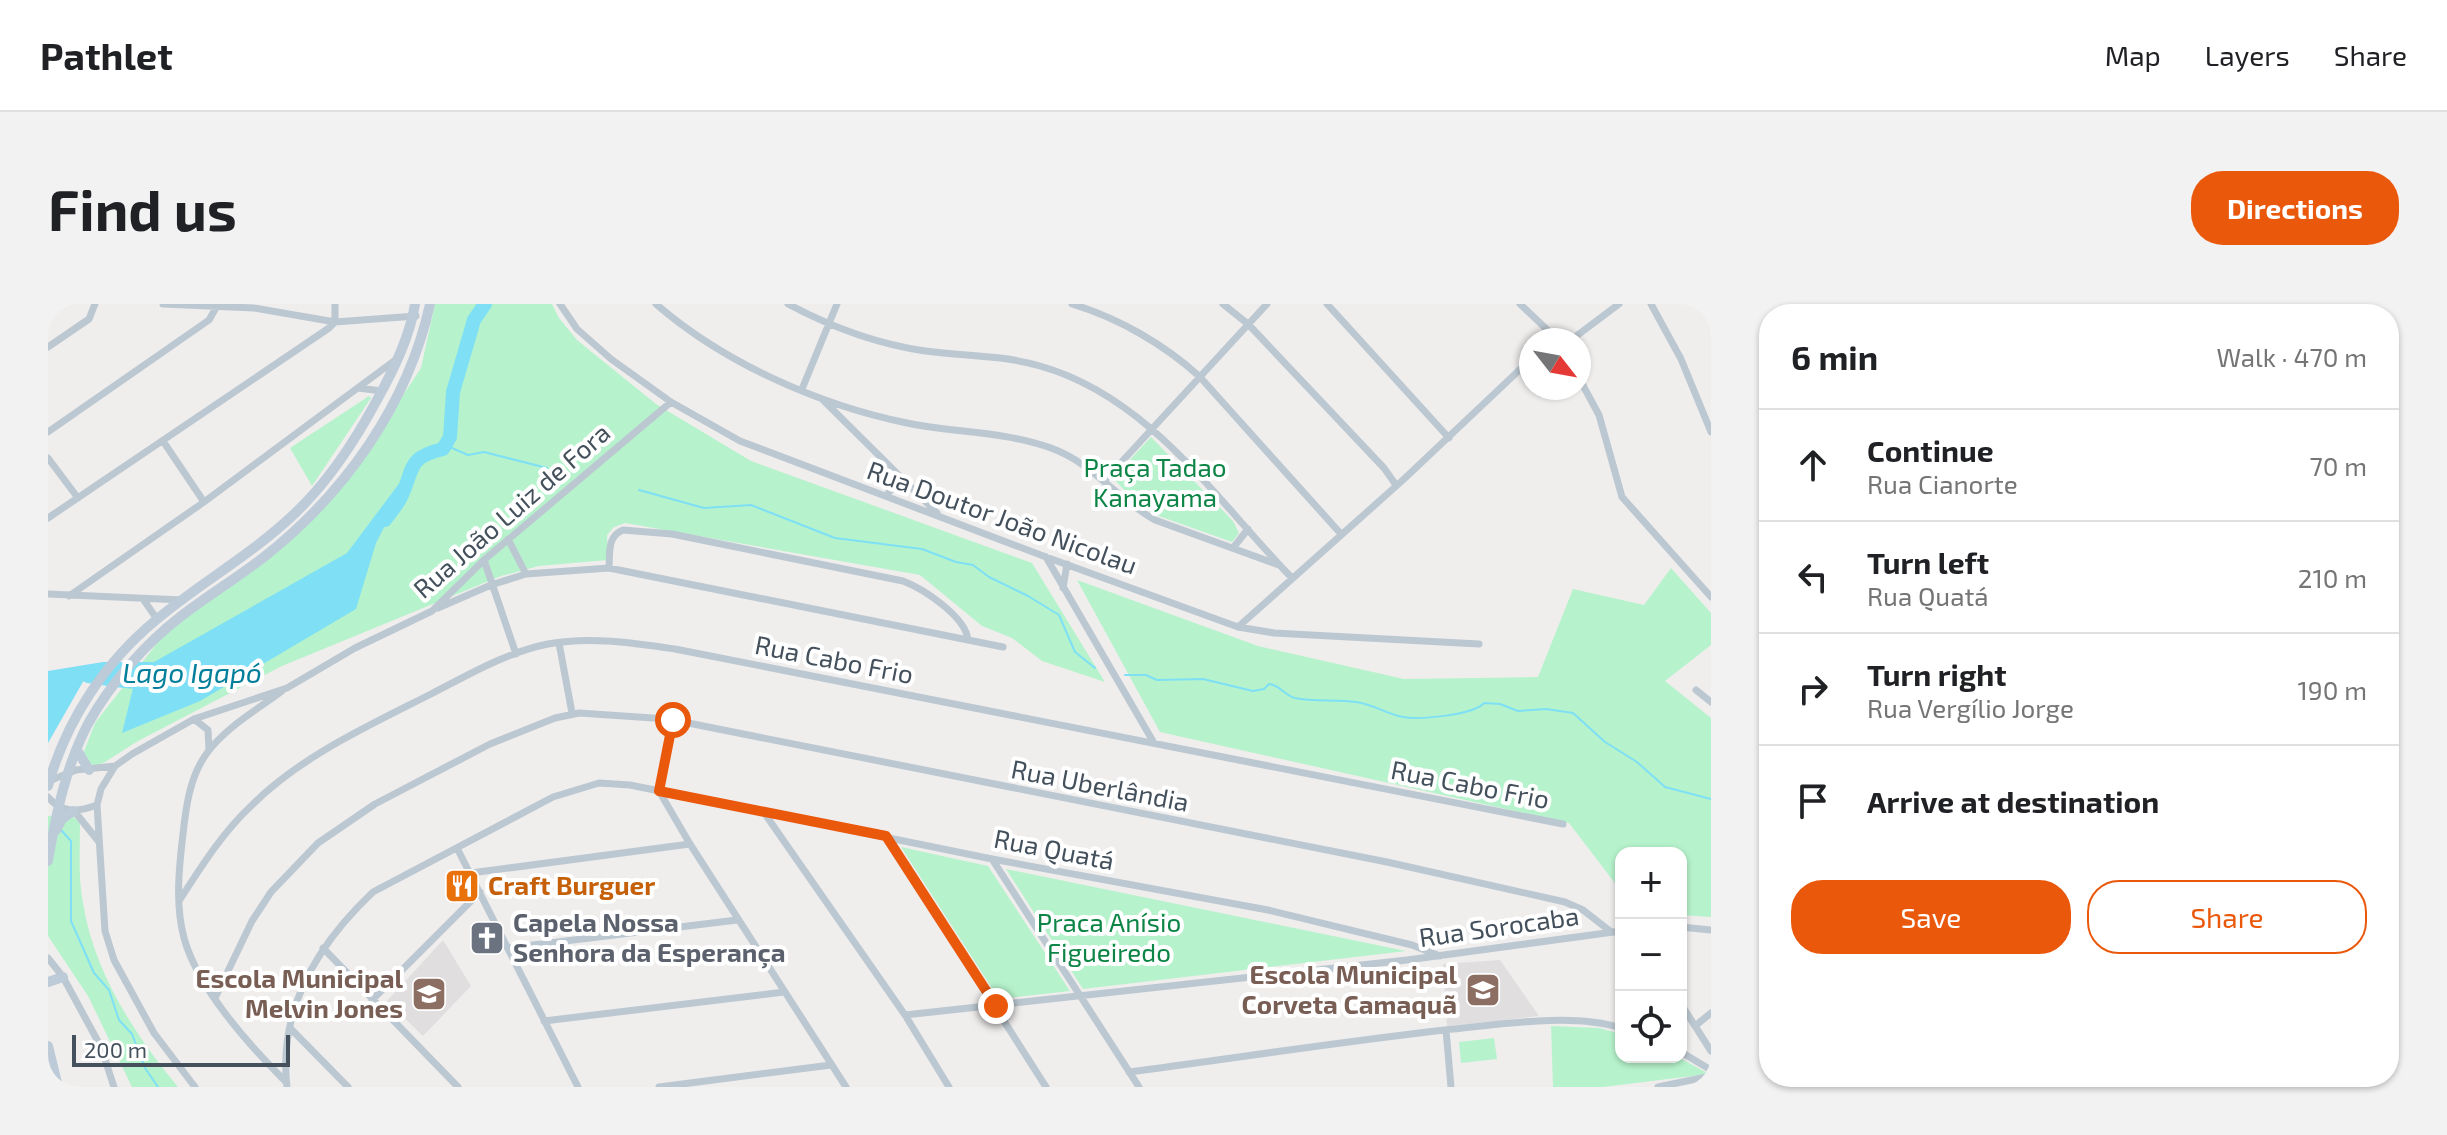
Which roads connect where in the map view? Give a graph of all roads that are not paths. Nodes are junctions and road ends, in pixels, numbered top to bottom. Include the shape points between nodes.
1 (95, 304) edge
2 (163, 304) edge
3 (172, 304) edge
4 (335, 304) edge
5 (430, 304) edge
6 (560, 304) edge
7 (656, 304) edge
8 (788, 304) edge
9 (837, 304) edge
10 (1072, 304) edge
11 (1223, 304) edge
12 (1267, 304) edge
13 (1327, 304) edge
14 (1520, 304) edge
15 (1619, 304) edge
16 (1651, 304) edge
17 (217, 306) junction
18 (254, 306) edge
19 (414, 310) edge
20 (427, 318) junction
21 (335, 322) junction
22 (1248, 324) junction
23 (828, 325) junction
24 (1544, 328) edge
25 (1587, 328) edge
26 (48, 347) edge
27 (397, 359) junction
28 (1519, 371) edge
29 (1200, 377) junction
30 (358, 388) junction
31 (802, 389) junction
32 (382, 391) junction
33 (819, 396) junction
34 (1591, 400) edge
35 (671, 402) junction
36 (865, 413) junction
37 (1152, 428) junction
38 (855, 431) junction
39 (48, 432) edge
40 (1711, 432) edge
41 (1449, 438) junction
42 (163, 441) junction
43 (48, 458) edge
44 (898, 474) junction
45 (1105, 480) junction
46 (1396, 485) junction
47 (886, 496) junction
48 (78, 498) junction
49 (204, 502) junction
50 (940, 516) junction
51 (48, 518) edge
52 (1248, 529) junction
53 (1341, 534) junction
54 (508, 539) junction
55 (1233, 548) junction
56 (1046, 557) junction
57 (484, 560) junction
58 (1067, 564) junction
59 (1279, 565) junction
60 (609, 568) junction
61 (526, 574) junction
62 (1292, 578) junction
63 (491, 585) junction
64 (1063, 590) junction
65 (48, 594) edge
66 (69, 596) junction
67 (1711, 597) edge
68 (143, 599) junction
69 (184, 600) junction
70 (432, 611) junction
71 (157, 619) junction
72 (1238, 627) junction
73 (968, 640) junction
74 (559, 643) junction
75 (1479, 644) dead end
76 (1003, 647) dead end
77 (516, 654) junction
78 (287, 688) junction
79 (1696, 690) dead end
80 (1711, 702) edge
81 (572, 713) junction
82 (194, 719) junction
83 (673, 720) junction
84 (1154, 743) junction
85 (77, 750) junction
86 (209, 750) junction
87 (115, 766) junction
88 (91, 770) junction
89 (69, 773) junction
90 (49, 784) edge
91 (101, 789) junction
92 (659, 791) junction
93 (48, 797) edge
94 (97, 805) junction
95 (58, 807) junction
96 (74, 811) junction
97 (765, 814) junction
98 (1563, 824) dead end
99 (886, 836) junction
100 (51, 843) junction
101 (100, 843) junction
102 (690, 844) junction
103 (457, 848) junction
104 (992, 859) junction
105 (48, 861) edge
106 (471, 873) junction
107 (480, 892) junction
108 (179, 901) junction
109 (737, 920) junction
110 (1687, 928) edge
111 (1711, 930) edge
112 (1610, 931) junction
113 (1615, 931) edge
114 (1412, 945) junction
115 (323, 948) junction
116 (508, 948) junction
117 (1440, 956) junction
118 (48, 958) edge
119 (1407, 960) junction
120 (63, 977) junction
121 (48, 982) edge
122 (784, 992) junction
123 (1081, 997) junction
124 (215, 998) junction
125 (372, 1000) junction
126 (996, 1006) junction
127 (1687, 1013) edge
128 (1711, 1013) edge
129 (905, 1015) junction
130 (544, 1021) junction
131 (1615, 1026) edge
132 (1695, 1026) junction
133 (290, 1028) junction
134 (1446, 1030) junction
135 (48, 1046) edge
136 (1711, 1051) edge
137 (1687, 1056) edge
138 (831, 1065) junction
139 (1711, 1070) edge
140 (1129, 1072) junction
141 (1711, 1076) edge
142 (286, 1084) edge
143 (58, 1087) edge
144 (114, 1087) edge
145 (195, 1087) edge
146 (348, 1087) edge
147 (458, 1087) edge
148 (578, 1087) edge
149 (659, 1087) edge
150 (846, 1087) edge
151 (949, 1087) edge
152 (1046, 1087) edge
153 (1139, 1087) edge
154 (1451, 1087) edge
155 (1658, 1087) edge

1 - 26 street via 89,319
2 - 3 street
3 - 17 street
4 - 21 street
5 - 20 main road
6 - 35 street, Rua Doutor João Nicolau via 587,339
7 - 31 street via 727,355
8 - 23 street
9 - 23 street
10 - 29 street via 1103,314
11 - 22 street
12 - 22 street
13 - 41 street
14 - 24 street
15 - 25 street
16 - 40 street
17 - 18 street
17 - 39 street via 209,320
18 - 21 street
19 - 20 street
19 - 21 street
19 - 27 main road
20 - 85 main road via 395,403 322,505 140,654 90,720
21 - 42 street
22 - 29 street
22 - 46 street
23 - 31 street
23 - 37 street via 922,350 1038,365 1116,400
27 - 30 street
27 - 32 main road
28 - 41 street
29 - 37 street
29 - 53 street
30 - 32 street
30 - 49 street
31 - 33 street
32 - 69 main road via 339,461 294,515
33 - 36 street
33 - 38 street
34 - 67 street via 1622,497
35 - 47 street, Rua Doutor João Nicolau via 740,441
35 - 54 street, Rua João Luiz de Fora
36 - 38 street
36 - 45 street via 1015,436 1054,449
37 - 45 street
37 - 52 street
38 - 44 street
41 - 46 street
42 - 48 street
42 - 49 street
43 - 48 street
44 - 47 street
44 - 50 street
45 - 55 street via 1155,520
46 - 53 street
47 - 50 street, Rua Doutor João Nicolau
48 - 51 street
49 - 66 street
50 - 56 street, Rua Doutor João Nicolau
52 - 55 street
52 - 59 street
53 - 62 street
54 - 57 street, Rua João Luiz de Fora
54 - 61 street
55 - 59 street
56 - 58 street, Rua Doutor João Nicolau
56 - 64 street
57 - 63 street
57 - 70 street, Rua João Luiz de Fora
58 - 64 street
58 - 72 street, Rua Doutor João Nicolau
59 - 62 street
60 - 61 street
60 - 73 street
60 - 73 street via 611,539 623,530 688,537 903,581 929,594 963,626
61 - 63 street
62 - 72 street
63 - 70 street
63 - 77 street
64 - 84 street
65 - 66 street
66 - 68 street
68 - 69 street
68 - 71 street
69 - 71 main road
70 - 78 street, Rua João Luiz de Fora
71 - 90 main road via 124,649 89,694
72 - 75 street, Rua Doutor João Nicolau
73 - 76 street
74 - 77 street, Rua Cabo Frio
74 - 81 street
74 - 84 street, Rua Cabo Frio via 675,649
77 - 108 street, Rua Cabo Frio via 389,715 281,779 226,832
78 - 82 street, Rua João Luiz de Fora
78 - 86 street
79 - 80 street
81 - 83 street, Rua Uberlândia
81 - 124 street, Rua Uberlândia via 490,744 375,804 318,843 261,905
82 - 86 street via 208,730
82 - 87 street, Rua João Luiz de Fora
83 - 92 street
83 - 112 street, Rua Uberlândia via 1565,902
84 - 98 street, Rua Cabo Frio
85 - 88 main road
85 - 89 main road
86 - 108 street via 198,766 187,803
87 - 88 street, Rua João Luiz de Fora
87 - 91 street, Rua João Luiz de Fora
88 - 89 street, Rua João Luiz de Fora
88 - 91 street
89 - 90 street, Rua João Luiz de Fora
89 - 95 main road
91 - 94 street, Rua João Luiz de Fora
92 - 97 street, Rua Quatá
92 - 102 street
92 - 103 street, Rua Quatá via 599,783 582,787
93 - 95 street
94 - 96 street
94 - 101 street, Rua João Luiz de Fora
95 - 96 street
95 - 100 main road
96 - 100 main road via 62,819
96 - 101 street
97 - 99 street, Rua Quatá
97 - 129 street
99 - 104 street, Rua Quatá
99 - 126 street
100 - 105 main road
101 - 145 street, Rua João Luiz de Fora via 105,931 114,960 154,1033
102 - 106 street
102 - 109 street
103 - 106 street
103 - 115 street, Rua Quatá via 373,892
104 - 114 street, Rua Quatá via 1268,910
104 - 123 street
106 - 107 street
107 - 116 street
107 - 125 street
108 - 124 street via 189,952
109 - 116 street
109 - 122 street
110 - 111 street
112 - 113 street, Rua Sorocaba
112 - 117 street, Rua Sorocaba
114 - 117 street, Rua Quatá
114 - 119 street
115 - 125 street
115 - 133 street, Rua Quatá
116 - 130 street
117 - 119 street, Rua Sorocaba
118 - 120 street
119 - 123 street, Rua Sorocaba
120 - 121 main road
120 - 144 street via 101,1047
122 - 130 street
122 - 138 street
123 - 126 street, Rua Sorocaba
123 - 140 street
124 - 142 street
125 - 147 street
126 - 129 street, Rua Sorocaba
126 - 152 street
127 - 132 street
128 - 132 street
129 - 151 street
130 - 148 street
131 - 134 street via 1600,1021 1514,1023
132 - 136 street
133 - 142 street, Rua Quatá
133 - 146 street
134 - 140 street
134 - 154 street
135 - 143 main road
137 - 139 street
138 - 149 street
138 - 150 street
140 - 153 street
141 - 155 street

